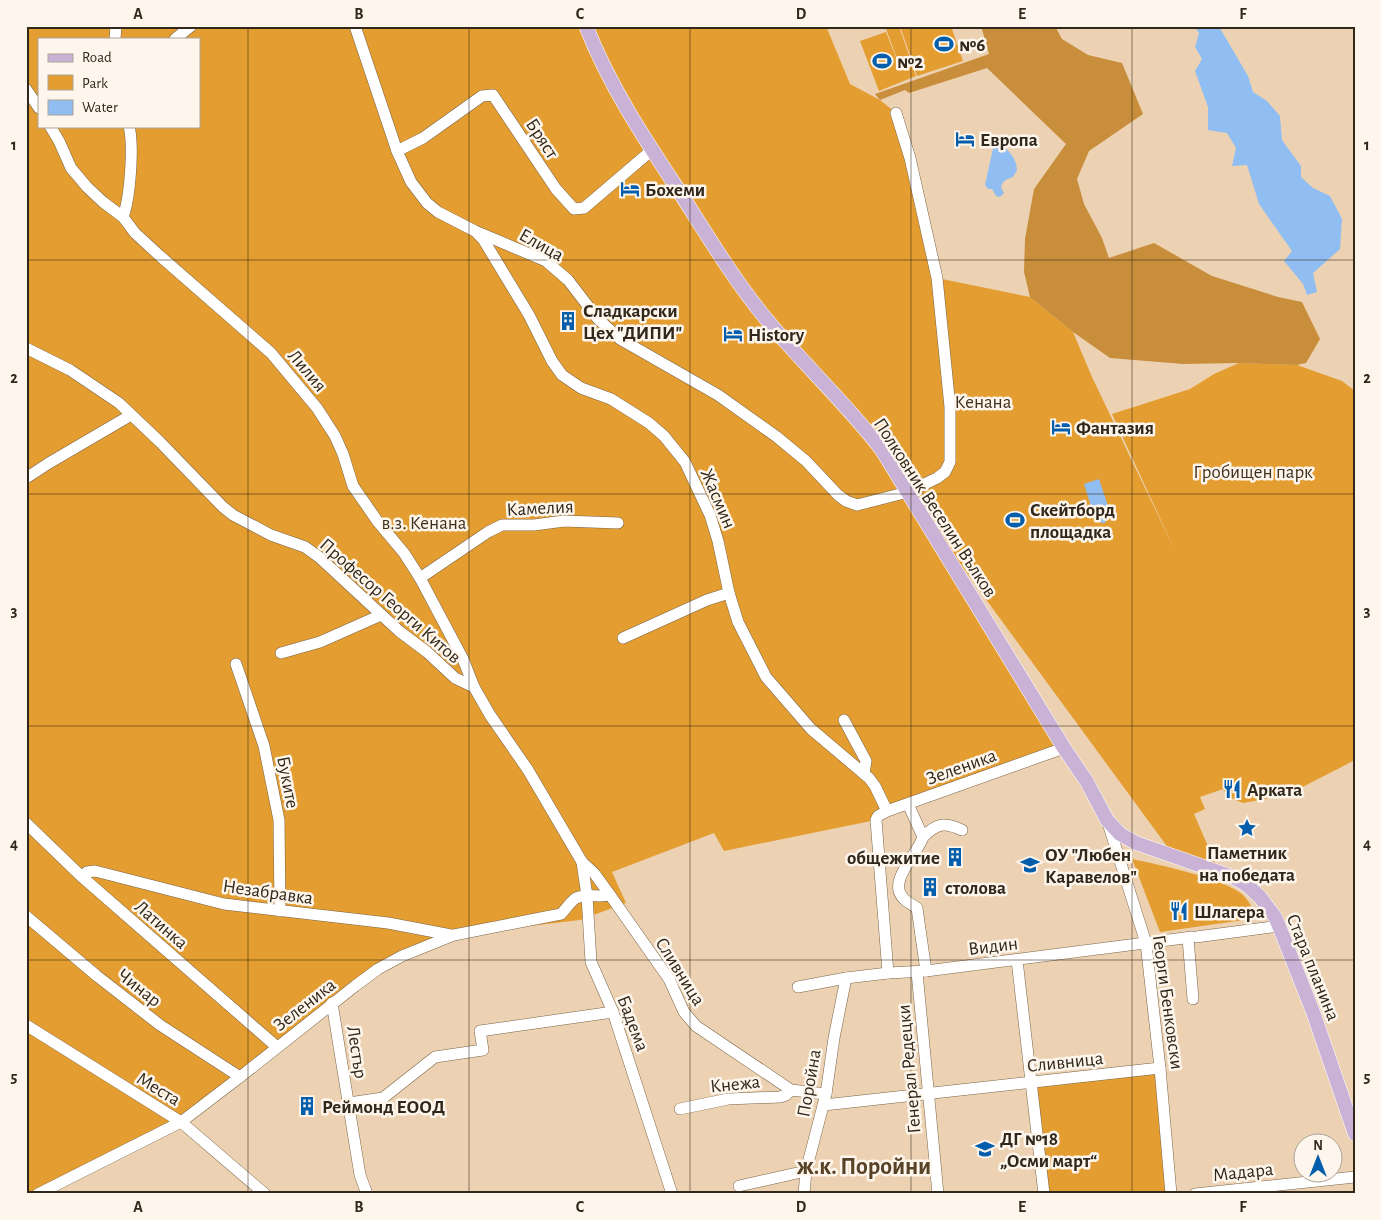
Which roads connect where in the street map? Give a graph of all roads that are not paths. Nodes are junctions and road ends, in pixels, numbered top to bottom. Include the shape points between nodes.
1 (191, 26) edge
2 (355, 26) edge
3 (586, 26) edge
4 (176, 38) edge
5 (26, 89) edge
6 (38, 107) edge
7 (896, 113) dead end
8 (51, 128) edge
9 (133, 129) edge
10 (652, 150) junction
11 (397, 151) junction
12 (123, 217) junction
13 (475, 231) junction
14 (26, 348) edge
15 (131, 415) junction
16 (26, 478) edge
17 (908, 492) junction
18 (618, 522) dead end
19 (420, 578) junction
20 (729, 593) junction
21 (381, 615) junction
22 (623, 638) dead end
23 (281, 653) dead end
24 (236, 664) dead end
25 (474, 687) junction
26 (844, 720) dead end
27 (1064, 748) junction
28 (864, 774) junction
29 (908, 804) junction
30 (887, 811) junction
31 (1107, 820) junction
32 (26, 824) edge
33 (962, 830) dead end
34 (923, 837) junction
35 (582, 862) junction
36 (81, 876) junction
37 (610, 895) junction
38 (588, 896) junction
39 (280, 911) junction
40 (26, 916) edge
41 (1279, 926) junction
42 (454, 935) junction
43 (1192, 937) junction
44 (1146, 943) junction
45 (1017, 960) junction
46 (922, 971) junction
47 (888, 973) junction
48 (846, 978) junction
49 (798, 987) dead end
50 (1193, 999) dead end
51 (332, 1003) junction
52 (613, 1012) junction
53 (26, 1025) edge
54 (276, 1047) junction
55 (1160, 1068) junction
56 (240, 1077) junction
57 (1030, 1083) junction
58 (791, 1090) junction
59 (928, 1094) junction
60 (825, 1100) junction
61 (349, 1103) junction
62 (680, 1109) dead end
63 (180, 1122) junction
64 (1355, 1134) edge
65 (806, 1171) junction
66 (1355, 1177) edge
67 (738, 1186) dead end
68 (38, 1194) edge
69 (265, 1194) edge
70 (367, 1194) edge
71 (672, 1194) edge
72 (804, 1194) edge
73 (938, 1194) edge
74 (1044, 1194) edge
75 (1171, 1194) edge
76 (1195, 1194) edge

1 - 4 street
2 - 11 street, Елица
3 - 10 main road, Полковник Веселин Вълков via 616,90
5 - 6 street
7 - 17 street, Елица via 910,158 937,278 950,407 948,467 937,478
8 - 12 street, Лилия via 70,168 103,202
9 - 12 street
10 - 11 street, Бряст via 584,208 578,209 556,190 493,95 482,96 423,138
10 - 17 main road, Полковник Веселин Вълков via 749,297 798,356 863,425
11 - 13 street, Елица via 410,182 427,203
12 - 19 street, Лилия via 136,234 285,368 335,436 353,486 362,501
13 - 17 street, Елица via 552,265 598,319 620,339 711,391 777,437 846,501 863,505
13 - 20 street, Жасмин via 529,315 562,375 581,388 611,399 649,423 685,462 710,515
14 - 15 street, Професор Георги Китов via 94,385
15 - 16 street
15 - 21 street, Професор Георги Китов via 223,507 247,524 312,552
17 - 27 main road, Полковник Веселин Вълков
18 - 19 street, Камелия via 502,525
19 - 25 street, Лилия via 463,658
20 - 22 street
20 - 28 street, Жасмин via 738,622 766,677 805,724
21 - 23 street via 320,642
21 - 25 street, Професор Георги Китов via 455,678
24 - 39 street, Буките via 264,746 279,820
25 - 35 street
26 - 28 street via 866,761
27 - 29 street, Зеленика
27 - 31 main road, Полковник Веселин Вълков
28 - 30 street, Жасмин via 875,786
29 - 30 street, Зеленика
29 - 34 street
30 - 47 street via 878,816 876,825
31 - 41 main road, Стара планина via 1120,834 1136,843 1217,870 1248,885
31 - 44 street, Георги Бенковски
32 - 36 street, Латинка
33 - 34 street via 949,824 934,826
34 - 46 street, Генерал Редецки via 898,886 903,898 917,908
35 - 37 street, Сливница
35 - 38 street, Бадема
36 - 39 street, Незабравка via 95,871 224,904
36 - 54 street, Латинка
37 - 38 street, Зеленика
37 - 58 street, Сливница via 669,979 684,1012 696,1026
38 - 42 street, Зеленика via 577,898 561,914
38 - 52 street, Бадема via 591,962
39 - 42 street, Незабравка via 388,923
40 - 56 street, Чинар via 160,1025
41 - 43 street, Видин
41 - 64 main road, Стара планина
42 - 51 street, Зеленика via 378,969
43 - 44 street, Видин
43 - 50 street
44 - 45 street, Видин
44 - 55 street, Георги Бенковски
45 - 46 street, Видин
45 - 57 street
46 - 47 street, Видин
46 - 59 street, Генерал Редецки
47 - 48 street, Видин
48 - 49 street, Видин
48 - 60 street, Поройна
51 - 54 street, Зеленика
51 - 61 street, Лестър
52 - 61 street via 480,1031 483,1050 435,1057 384,1098
52 - 71 street, Бадема
53 - 63 street, Места
54 - 56 street, Зеленика
55 - 57 street, Сливница
55 - 75 street, Георги Бенковски
56 - 63 street, Зеленика
57 - 59 street, Сливница
57 - 74 street
58 - 60 street, Сливница
58 - 62 street, Кнежа via 780,1097 728,1099
59 - 60 street, Сливница
59 - 73 street, Генерал Редецки
60 - 65 street, Поройна
61 - 70 street, Лестър via 360,1175
63 - 68 street, Зеленика
63 - 69 street, Места
65 - 67 street
65 - 72 street, Поройна
66 - 76 street, Мадара

